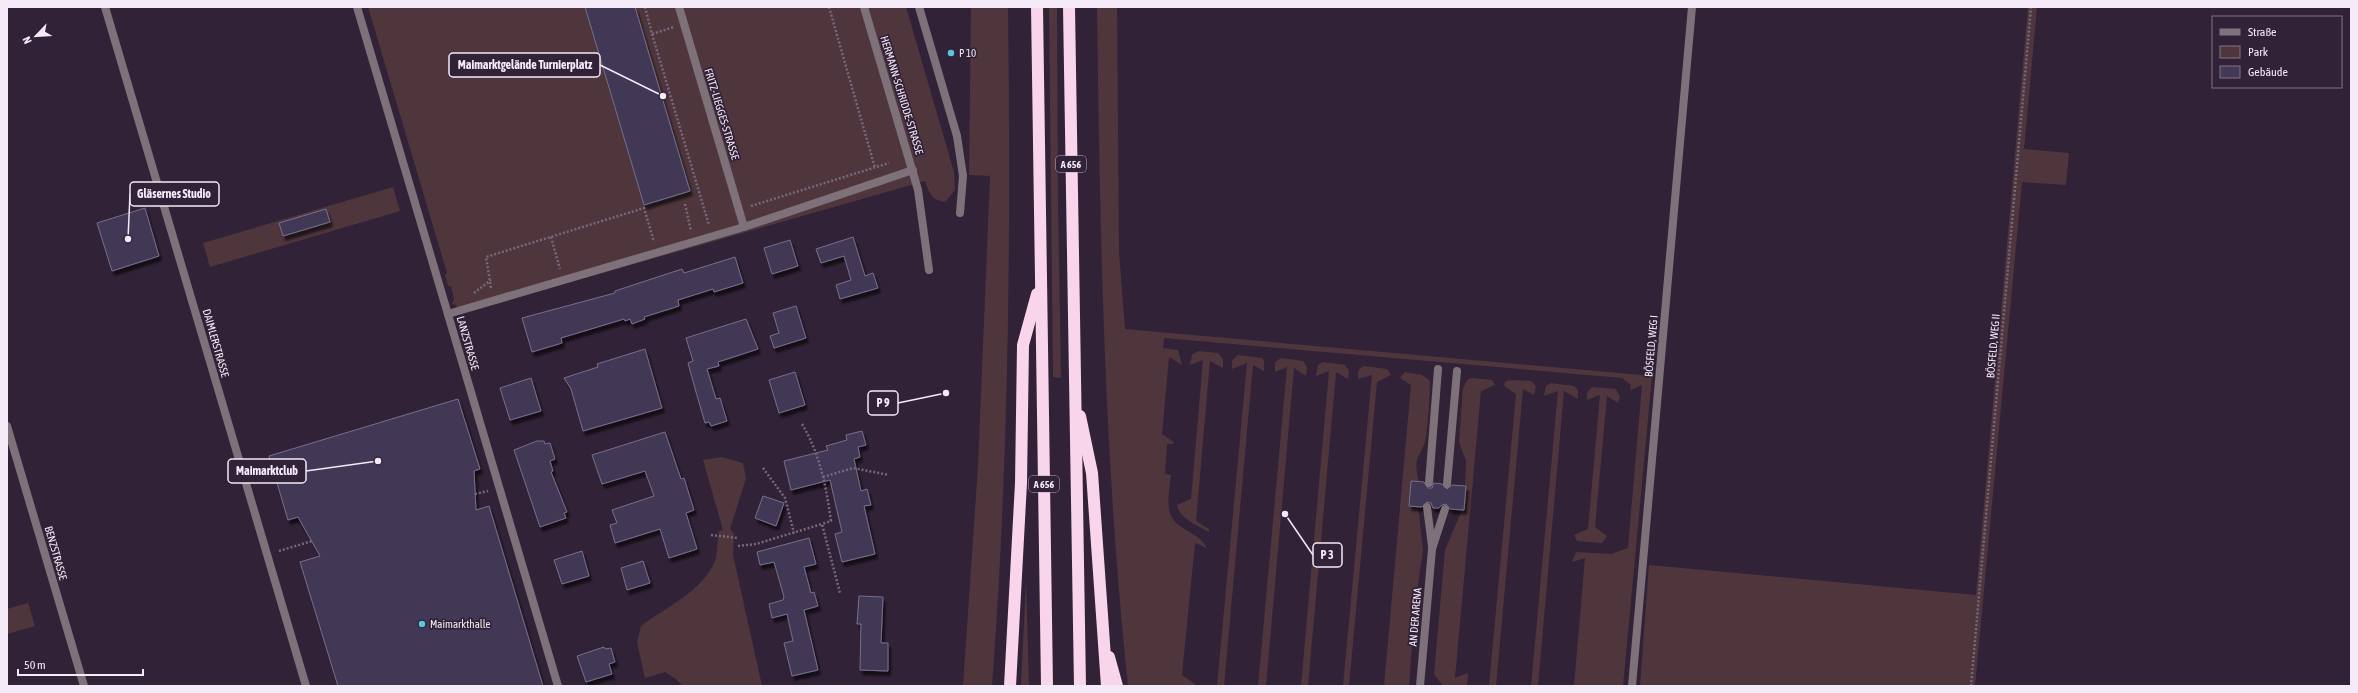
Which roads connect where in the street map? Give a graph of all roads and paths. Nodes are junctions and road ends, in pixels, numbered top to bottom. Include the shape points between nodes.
1 (105, 7) edge
2 (358, 7) edge
3 (645, 7) edge
4 (679, 7) edge
5 (829, 7) edge
6 (864, 7) edge
7 (920, 7) edge
8 (1037, 7) edge
9 (1069, 7) edge
10 (1692, 7) edge
11 (2031, 7) edge
12 (684, 24) junction
13 (652, 34) junction
14 (909, 158) junction
15 (875, 168) junction
16 (913, 170) junction
17 (685, 204) dead end
18 (744, 208) dead end
19 (960, 214) dead end
20 (744, 227) junction
21 (551, 237) junction
22 (713, 237) junction
23 (694, 242) junction
24 (657, 252) junction
25 (929, 270) dead end
26 (564, 280) junction
27 (1041, 281) junction
28 (491, 301) junction
29 (448, 314) junction
30 (1438, 369) dead end
31 (1457, 371) dead end
32 (1074, 388) junction
33 (802, 424) dead end
34 (7, 426) edge
35 (763, 468) dead end
36 (889, 475) dead end
37 (823, 477) junction
38 (1429, 483) dead end
39 (1447, 484) dead end
40 (1427, 507) dead end
41 (1445, 509) dead end
42 (822, 524) junction
43 (794, 533) junction
44 (711, 535) dead end
45 (738, 538) dead end
46 (312, 541) dead end
47 (738, 546) dead end
48 (1432, 550) junction
49 (267, 554) junction
50 (840, 593) dead end
51 (1104, 641) junction
52 (84, 686) edge
53 (306, 686) edge
54 (558, 686) edge
55 (1010, 686) edge
56 (1047, 686) edge
57 (1080, 686) edge
58 (1107, 686) edge
59 (1117, 686) edge
60 (1420, 686) edge
61 (1632, 686) edge
62 (1971, 686) edge

1 - 49 street, DAIMLERSTRASSE
2 - 29 street, LANZSTRASSE
3 - 13 path
4 - 12 street, FRITZ-LIEGGES-STRASSE
5 - 15 path
6 - 14 street, HERMANN-SCHRIDDE-STRASSE
7 - 19 street via 957,136 963,176
8 - 27 highway, A 656
9 - 32 highway, A 656
10 - 61 street, BÖSFELD, WEG I
11 - 62 path, BÖSFELD, WEG II
12 - 13 path
12 - 20 street, FRITZ-LIEGGES-STRASSE
13 - 22 path
14 - 15 path
14 - 16 street, HERMANN-SCHRIDDE-STRASSE
15 - 18 path
16 - 20 street
16 - 25 street, HERMANN-SCHRIDDE-STRASSE
17 - 23 path
20 - 22 street
21 - 24 path via 644,208
21 - 26 path
21 - 28 path via 486,257 491,280
22 - 23 street
23 - 24 street
24 - 26 street
26 - 28 street
27 - 55 highway via 1023,345 1021,483
27 - 56 highway, A 656
28 - 29 street
29 - 54 street, LANZSTRASSE
30 - 38 street
31 - 39 street
32 - 51 highway via 1092,473
32 - 57 highway, A 656
33 - 37 path via 814,444
34 - 52 street, BENZSTRASSE
35 - 43 path via 785,498
36 - 37 path via 853,468
37 - 42 path via 832,521
40 - 48 street, AN DER ARENA
41 - 48 street, AN DER ARENA
42 - 43 path
42 - 50 path
43 - 47 path via 756,544
44 - 45 path
46 - 49 path
48 - 60 street, AN DER ARENA
49 - 53 street, DAIMLERSTRASSE
51 - 58 highway
51 - 59 highway

